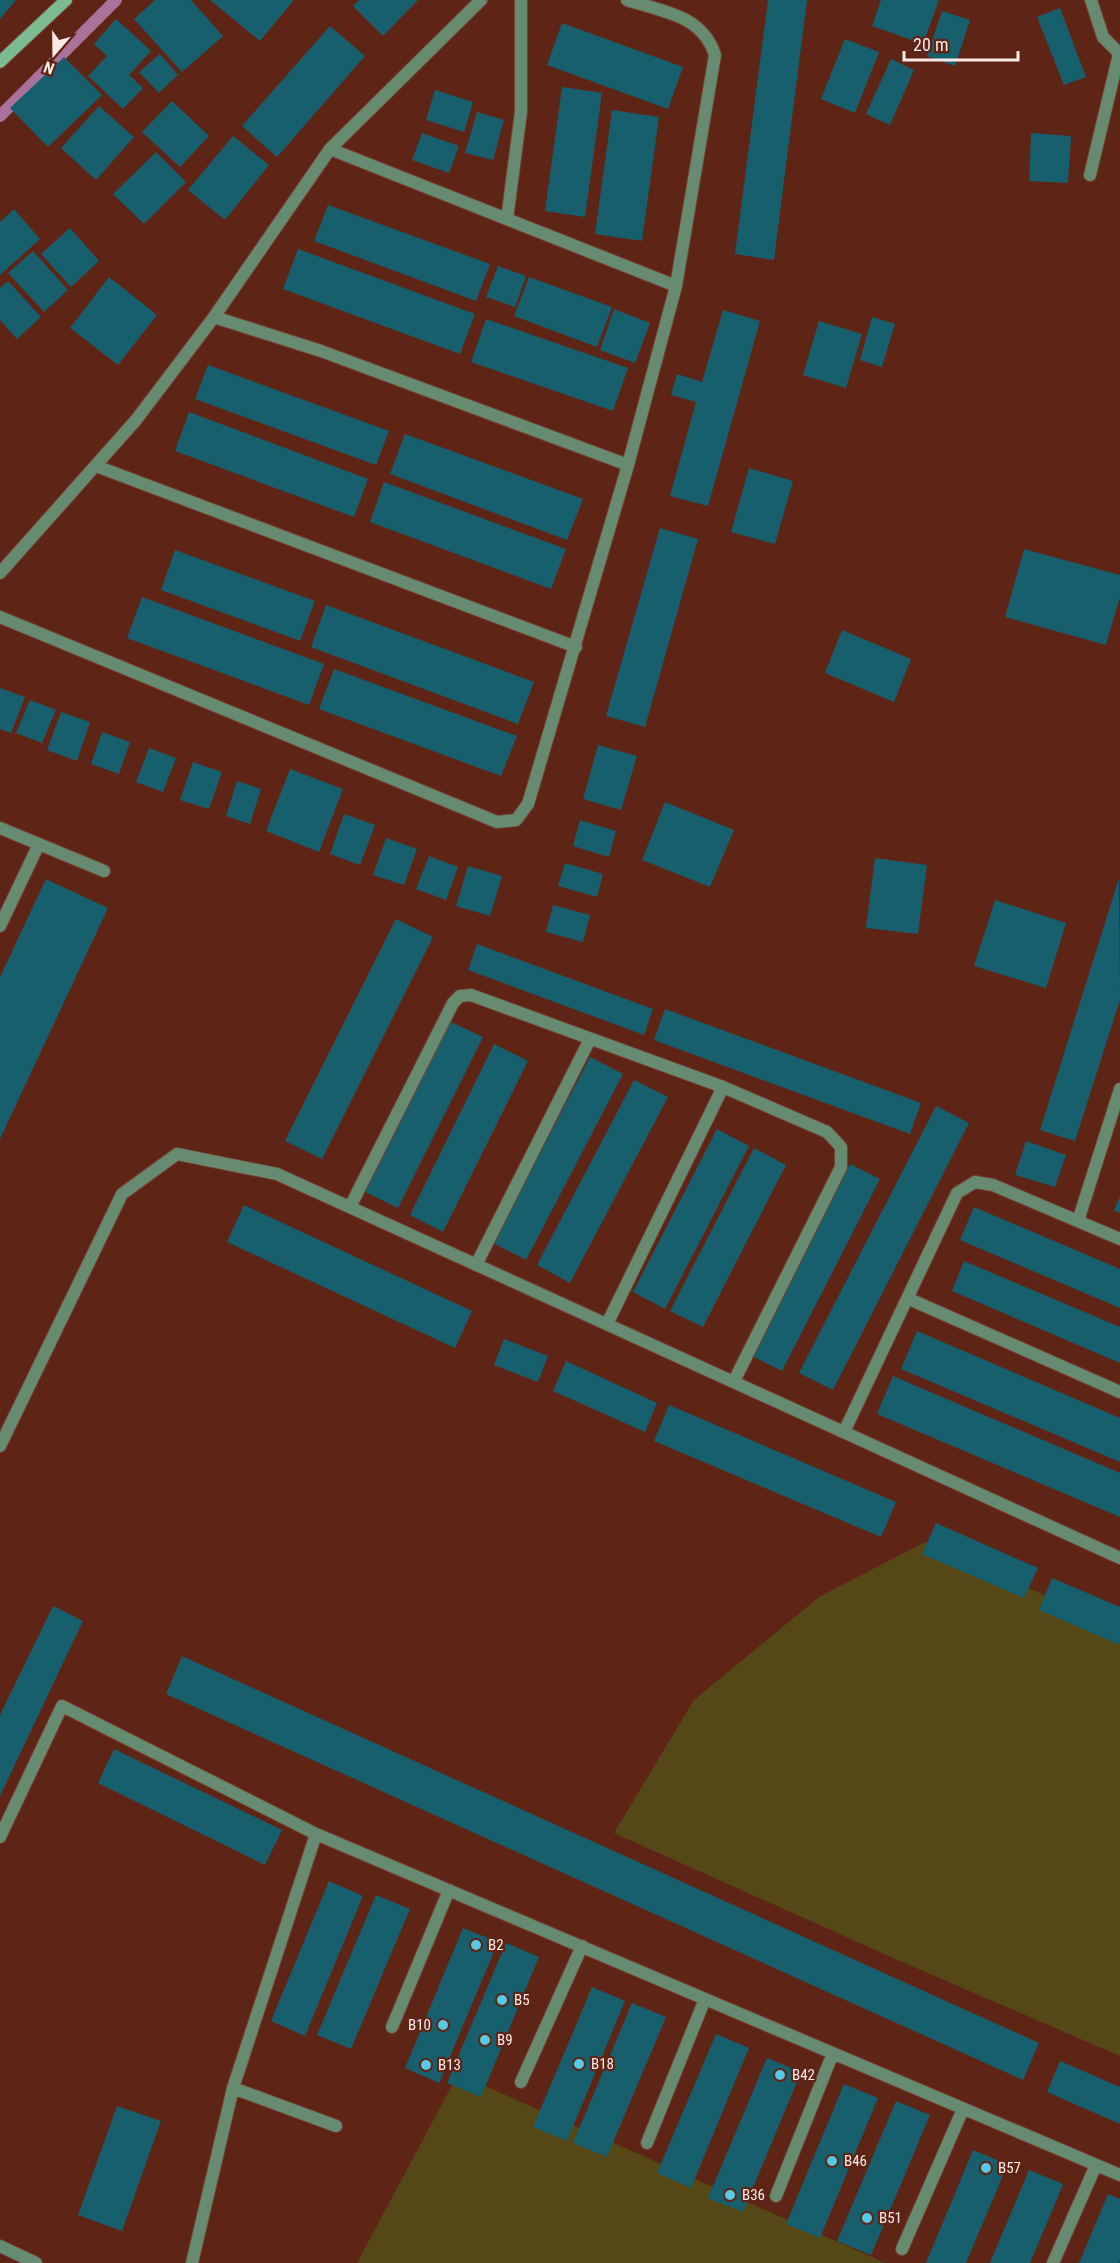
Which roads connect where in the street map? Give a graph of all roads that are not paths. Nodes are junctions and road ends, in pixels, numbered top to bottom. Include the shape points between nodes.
1 (66, 0) edge
2 (481, 0) edge
3 (521, 0) edge
4 (627, 0) edge
5 (1091, 0) edge
6 (1120, 54) edge
7 (0, 62) edge
8 (330, 149) junction
9 (1089, 175) dead end
10 (507, 219) junction
11 (676, 286) junction
12 (214, 317) junction
13 (628, 465) junction
14 (96, 466) junction
15 (0, 573) edge
16 (0, 617) edge
17 (576, 647) junction
18 (0, 828) edge
19 (39, 844) junction
20 (105, 871) dead end
21 (0, 926) edge
22 (590, 1039) junction
23 (723, 1087) junction
24 (1120, 1089) edge
25 (351, 1207) junction
26 (1078, 1221) junction
27 (1120, 1239) edge
28 (476, 1265) junction
29 (909, 1299) junction
30 (607, 1324) junction
31 (734, 1381) junction
32 (1120, 1392) edge
33 (844, 1432) junction
34 (0, 1446) edge
35 (1120, 1558) edge
36 (316, 1834) junction
37 (0, 1837) edge
38 (449, 1890) junction
39 (582, 1946) junction
40 (705, 1999) junction
41 (392, 2027) dead end
42 (834, 2053) junction
43 (521, 2082) dead end
44 (233, 2088) junction
45 (963, 2109) junction
46 (336, 2126) dead end
47 (647, 2143) dead end
48 (1096, 2165) junction
49 (1120, 2175) edge
50 (776, 2196) dead end
51 (0, 2246) edge
52 (902, 2249) dead end
53 (36, 2263) edge
54 (192, 2263) edge
55 (1053, 2263) edge

1 - 7 main road
2 - 8 street
3 - 10 street via 521,112
4 - 11 street via 693,23 709,39 715,56
5 - 6 street via 1103,37
6 - 9 street
8 - 10 street
8 - 12 street
10 - 11 street
11 - 13 street
12 - 13 street via 321,351
12 - 14 street
13 - 17 street
14 - 15 street
14 - 17 street
16 - 17 street via 497,822 516,820 528,804
18 - 19 street
19 - 20 street
19 - 21 street
22 - 23 street
22 - 25 street via 471,995 460,996 453,1003
22 - 28 street
23 - 30 street
23 - 31 street via 827,1132 841,1147 841,1167
24 - 26 street
25 - 28 street
25 - 34 street via 277,1174 177,1154 122,1194
26 - 27 street
26 - 29 street via 993,1185 975,1182 957,1193
28 - 30 street
29 - 32 street
29 - 33 street
30 - 31 street
31 - 33 street
33 - 35 street
36 - 37 street via 62,1706
36 - 38 street
36 - 44 street
38 - 39 street
38 - 41 street
39 - 40 street
39 - 43 street
40 - 42 street
40 - 47 street
42 - 45 street
42 - 50 street
44 - 46 street
44 - 54 street
45 - 48 street
45 - 52 street
48 - 49 street
48 - 55 street
51 - 53 street

